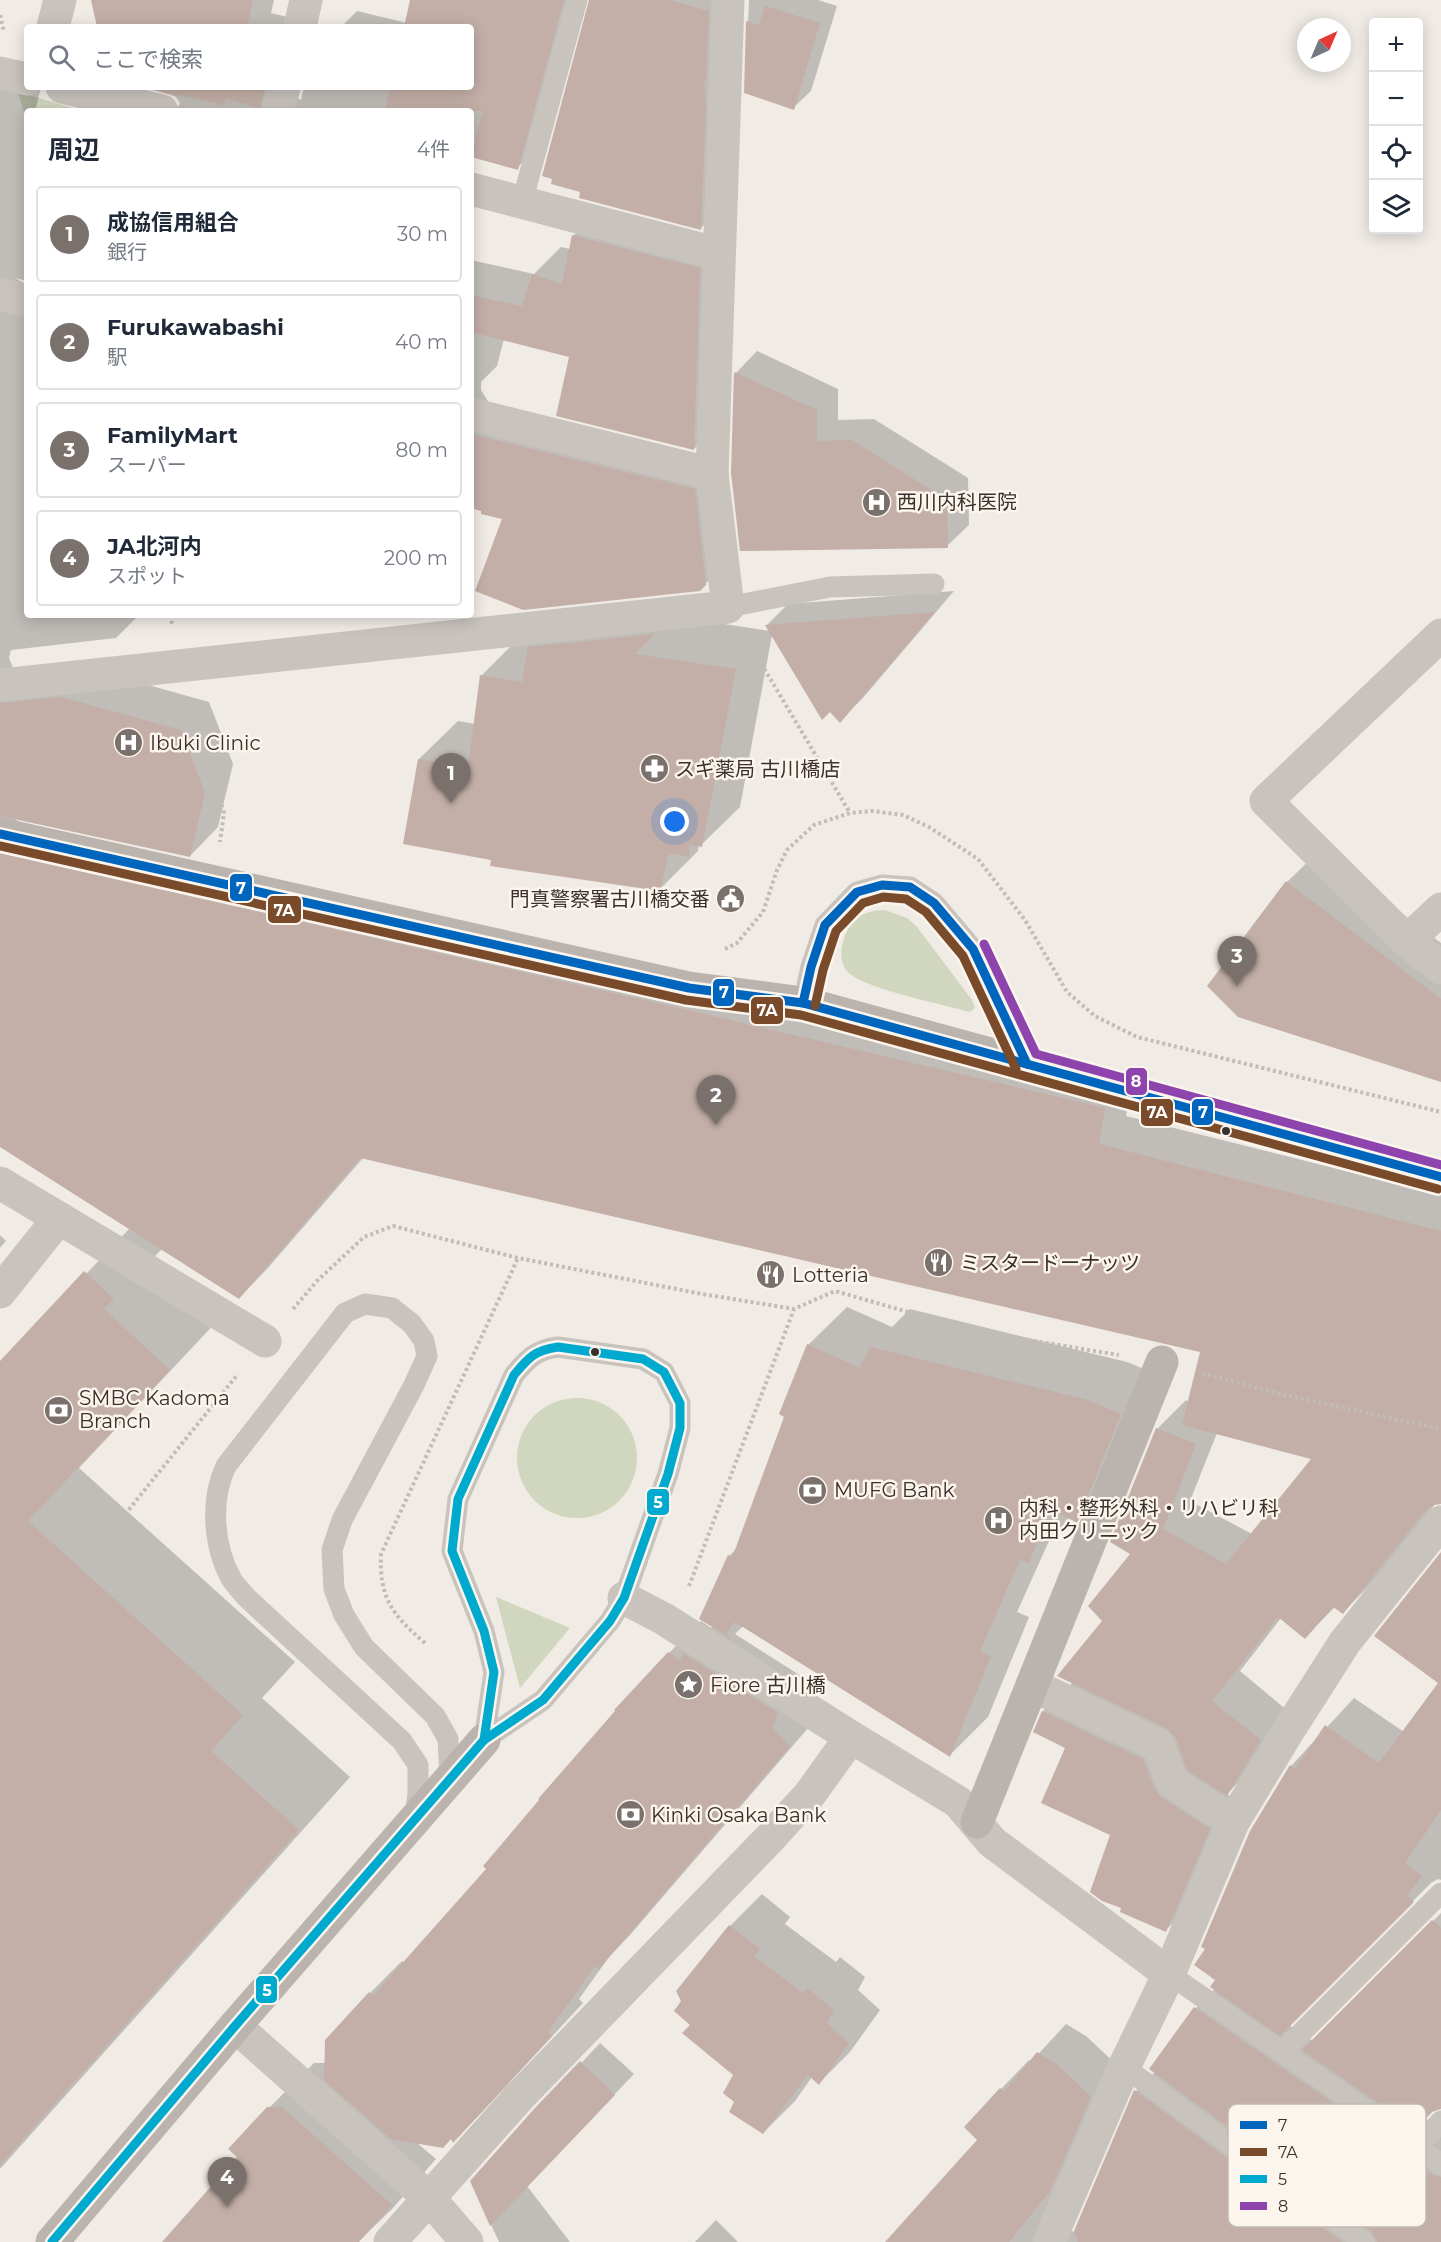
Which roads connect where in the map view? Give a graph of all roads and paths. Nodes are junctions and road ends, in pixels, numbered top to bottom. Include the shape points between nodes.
1 (306, 0) edge
2 (577, 0) edge
3 (728, 0) edge
4 (301, 24) edge
5 (0, 73) edge
6 (24, 78) edge
7 (74, 90) edge
8 (283, 90) edge
9 (150, 108) edge
10 (279, 108) edge
11 (474, 190) edge
12 (522, 202) junction
13 (719, 254) junction
14 (0, 294) edge
15 (24, 300) edge
16 (474, 415) edge
17 (712, 474) junction
18 (934, 584) dead end
19 (728, 607) junction
20 (171, 618) edge
21 (1441, 635) edge
22 (180, 665) junction
23 (0, 686) edge
24 (850, 813) junction
25 (0, 834) edge
26 (218, 851) dead end
27 (1441, 909) edge
28 (1407, 941) junction
29 (718, 952) dead end
30 (1441, 968) edge
31 (803, 1003) junction
32 (1028, 1064) junction
33 (1441, 1112) edge
34 (1121, 1132) dead end
35 (1441, 1177) edge
36 (0, 1183) edge
37 (59, 1218) junction
38 (1441, 1224) edge
39 (0, 1292) edge
40 (794, 1309) junction
41 (265, 1341) junction
42 (1162, 1362) junction
43 (1441, 1429) edge
44 (1441, 1522) edge
45 (110, 1533) dead end
46 (686, 1595) dead end
47 (624, 1598) junction
48 (1032, 1685) junction
49 (851, 1737) junction
50 (484, 1740) junction
51 (450, 1779) junction
52 (414, 1821) junction
53 (977, 1822) junction
54 (1233, 1822) junction
55 (1441, 1893) edge
56 (1169, 1974) junction
57 (235, 2026) junction
58 (1282, 2052) junction
59 (1124, 2067) junction
60 (1357, 2104) edge
61 (1441, 2121) edge
62 (1426, 2137) edge
63 (1228, 2143) edge
64 (1426, 2153) edge
65 (1441, 2165) edge
66 (429, 2198) junction
67 (1343, 2227) edge
68 (52, 2242) edge
69 (390, 2242) edge
70 (467, 2242) edge
71 (1049, 2242) edge
72 (1364, 2242) edge

1 - 4 street
2 - 12 lane
3 - 13 street
5 - 6 street
7 - 9 street
8 - 10 street
11 - 12 street
12 - 13 street
13 - 17 street
14 - 15 street
16 - 17 street
17 - 19 street
18 - 19 lane via 830,587
19 - 22 street
19 - 24 path
20 - 22 path
21 - 28 street via 1266,801
22 - 23 street
22 - 26 path via 224,813
24 - 29 path via 814,825 787,850 763,912 737,943
24 - 33 path via 903,815 978,859 1025,920 1067,992 1095,1016 1137,1037
25 - 31 main road via 689,988
27 - 28 street
28 - 30 street
31 - 32 main road
31 - 32 lane via 825,925 857,892 882,885 910,887 934,903 973,949
32 - 35 main road
34 - 38 path via 1149,1150
36 - 37 street
37 - 39 street
37 - 41 street
40 - 41 path via 518,1258 393,1226 364,1237 317,1281
40 - 42 path via 835,1291 974,1331
40 - 46 path
41 - 45 path
42 - 43 path via 1276,1393
42 - 48 main road
44 - 54 street via 1345,1642
47 - 49 street
47 - 50 lane via 610,1621 543,1700
47 - 50 lane via 668,1474 680,1428 680,1402 664,1372 643,1359 558,1347 543,1349 528,1358 514,1375 458,1499 452,1551 484,1632 494,1672
48 - 53 main road
48 - 54 street via 1158,1745 1172,1782
49 - 53 street via 958,1802
49 - 66 street via 810,1794 771,1837 520,2096
50 - 51 main road
51 - 52 main road
51 - 52 lane via 448,1739 435,1716 364,1647 344,1616 333,1589 332,1550 342,1520 427,1356 424,1341 412,1324 392,1308 366,1304 345,1313 226,1466 219,1481 216,1524 232,1580 247,1598 402,1741 418,1765
52 - 57 main road
53 - 56 street via 992,1842
54 - 56 street
55 - 58 lane
56 - 58 lane
56 - 59 street
57 - 66 street
57 - 68 main road
58 - 60 lane
59 - 63 lane
59 - 71 street
61 - 62 lane
64 - 65 lane
66 - 69 street
66 - 70 street
67 - 72 lane

